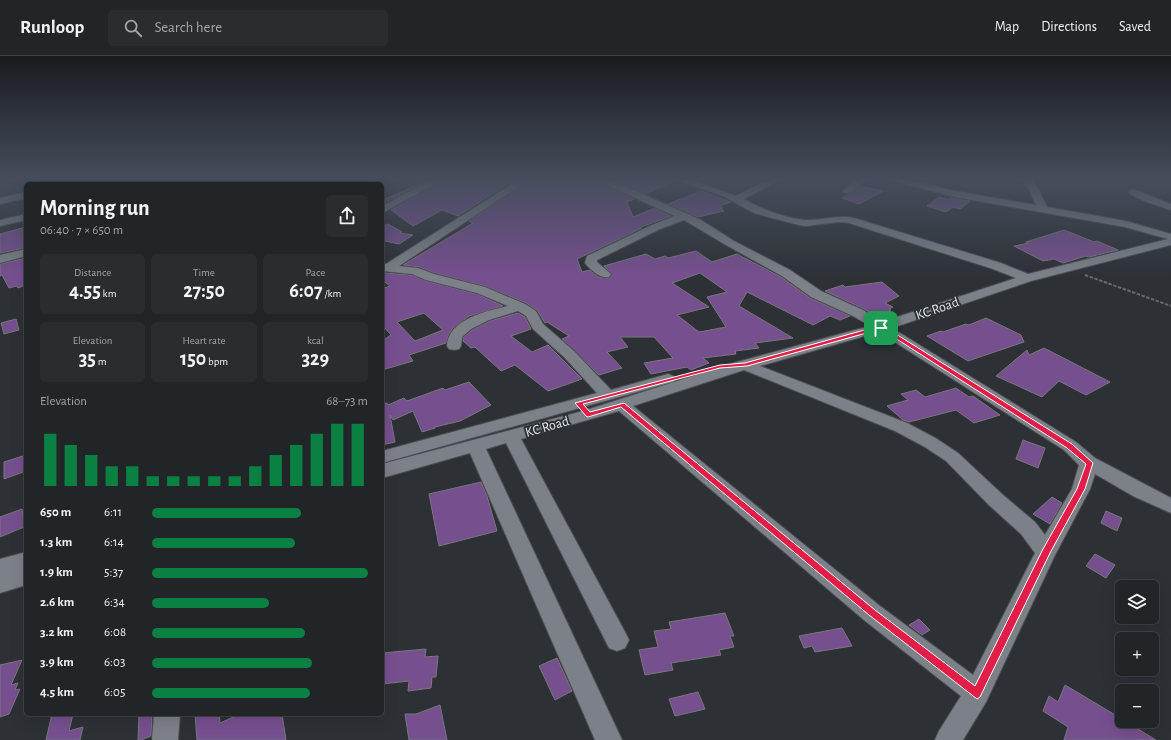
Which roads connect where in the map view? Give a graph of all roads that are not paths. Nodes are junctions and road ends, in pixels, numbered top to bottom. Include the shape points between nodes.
1 (474, 212) edge
2 (675, 212) edge
3 (761, 212) edge
4 (1062, 212) edge
5 (684, 216) junction
6 (24, 217) edge
7 (0, 223) edge
8 (1171, 237) edge
9 (1171, 242) edge
10 (24, 253) edge
11 (0, 259) edge
12 (386, 267) edge
13 (605, 274) dead end
14 (1027, 278) junction
15 (520, 307) junction
16 (881, 328) junction
17 (454, 346) dead end
18 (745, 365) junction
19 (614, 400) junction
20 (583, 409) junction
21 (511, 437) junction
22 (476, 446) junction
23 (384, 457) edge
24 (1089, 463) junction
25 (384, 470) edge
26 (1171, 506) edge
27 (1046, 552) junction
28 (24, 562) edge
29 (0, 568) edge
30 (24, 577) edge
31 (0, 584) edge
32 (618, 640) dead end
33 (977, 694) junction
34 (166, 716) edge
35 (166, 740) edge
36 (609, 740) edge
37 (948, 740) edge

1 - 12 street
2 - 5 street
3 - 14 street via 806,223 850,220 997,266
4 - 8 street via 1135,226
5 - 13 street via 592,258 591,264
5 - 16 street via 786,273 816,294 858,313
6 - 7 street
9 - 14 street, KC Road
10 - 11 street
12 - 15 street via 414,271 481,290
14 - 16 street, KC Road
15 - 17 street via 460,330 454,338
15 - 19 street via 531,314 538,326
16 - 18 street, KC Road
16 - 24 street via 1070,446
18 - 19 street via 720,366
18 - 27 street via 901,428 931,443 952,457 1028,528
19 - 20 street
19 - 33 street via 872,613
20 - 21 street, KC Road
20 - 23 street
21 - 22 street, KC Road
21 - 32 street
22 - 25 street, KC Road
22 - 36 street
24 - 26 street
24 - 27 street via 1081,489
27 - 33 street
28 - 29 street
30 - 31 street
33 - 37 street
34 - 35 street

